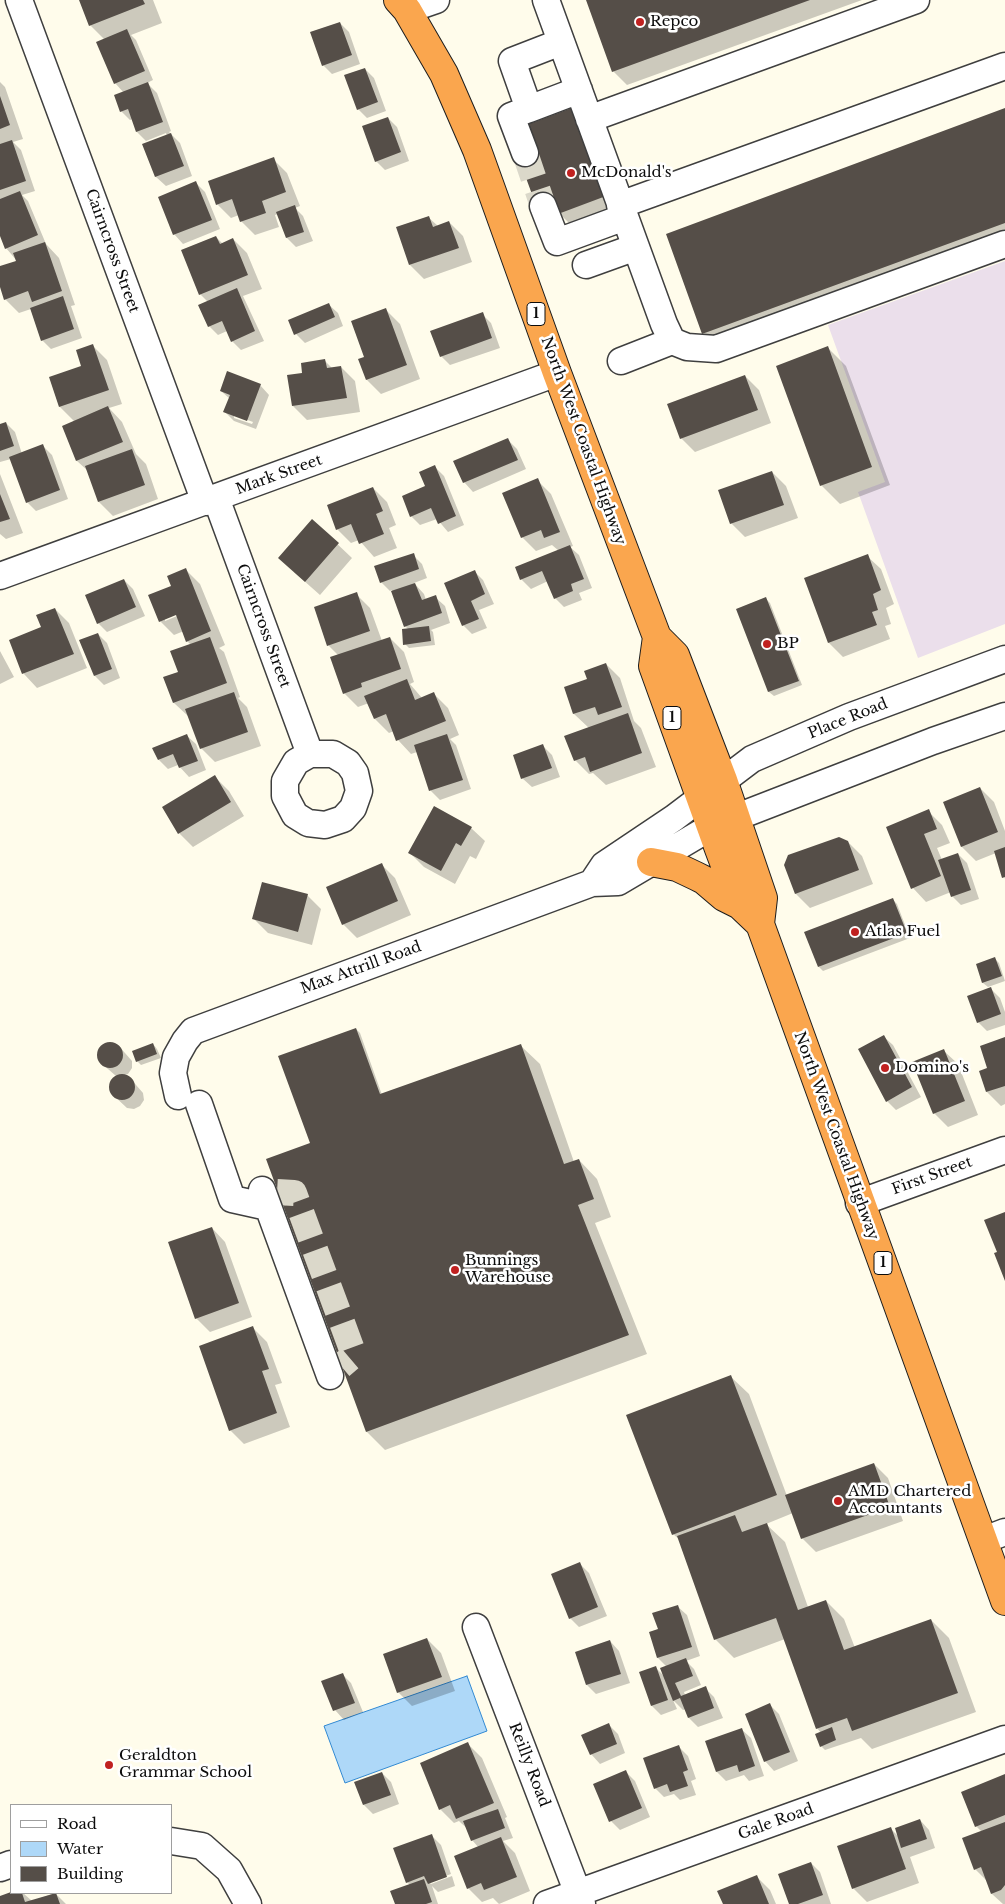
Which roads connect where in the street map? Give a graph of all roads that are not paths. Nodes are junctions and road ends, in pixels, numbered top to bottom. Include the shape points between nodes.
1 (19, 0) edge
2 (436, 0) edge
3 (546, 0) edge
4 (916, 0) edge
5 (402, 5) edge
6 (561, 42) junction
7 (1005, 66) edge
8 (578, 90) junction
9 (529, 109) junction
10 (589, 119) junction
11 (525, 153) tunnel mouth
12 (543, 206) tunnel mouth
13 (627, 224) junction
14 (1005, 244) edge
15 (586, 265) dead end
16 (672, 342) junction
17 (621, 361) dead end
18 (557, 373) junction
19 (210, 500) junction
20 (0, 576) edge
21 (657, 637) junction
22 (1005, 659) edge
23 (1005, 716) edge
24 (310, 754) dead end
25 (723, 780) junction
26 (700, 797) junction
27 (736, 818) junction
28 (711, 827) junction
29 (651, 862) junction
30 (592, 883) junction
31 (740, 905) junction
32 (760, 924) junction
33 (1005, 1150) edge
34 (860, 1203) junction
35 (330, 1376) dead end
36 (994, 1536) edge
37 (1005, 1602) edge
38 (476, 1627) dead end
39 (1005, 1739) edge
40 (172, 1841) edge
41 (580, 1898) edge
42 (248, 1904) edge
43 (547, 1904) edge

1 - 19 street, Cairncross Street
2 - 5 street
3 - 6 street
4 - 10 street
5 - 18 highway, North West Coastal Highway / 1 via 444,74 477,150
6 - 8 street
6 - 9 street via 512,61
7 - 13 street via 699,177
8 - 9 street
8 - 10 street
9 - 11 street via 511,116
10 - 13 street
12 - 13 street via 562,254
13 - 15 street
13 - 16 street
14 - 16 street via 716,349 687,347
16 - 17 street
18 - 19 street, Mark Street
18 - 21 highway, North West Coastal Highway / 1
19 - 20 street, Mark Street
19 - 24 street, Cairncross Street
21 - 25 highway, North West Coastal Highway / 1 via 675,656
21 - 26 highway, North West Coastal Highway / 1 via 653,666
22 - 25 street, Place Road via 752,758
23 - 27 street
25 - 26 street, Place Road
25 - 27 highway, North West Coastal Highway / 1
26 - 28 highway, North West Coastal Highway / 1
26 - 30 street via 604,865
27 - 28 street
27 - 32 highway, North West Coastal Highway / 1 via 763,898
28 - 29 street, Max Attrill Road
28 - 31 highway, North West Coastal Highway / 1
29 - 30 street, Max Attrill Road via 618,882
29 - 31 highway via 677,867 704,880 724,897
30 - 35 street, Max Attrill Road via 193,1031 176,1056 173,1073 232,1199 265,1198
31 - 32 highway, North West Coastal Highway / 1
32 - 34 highway, North West Coastal Highway / 1
33 - 34 street, First Street
34 - 36 highway, North West Coastal Highway / 1
36 - 37 highway, North West Coastal Highway / 1
38 - 41 street, Reilly Road
39 - 41 street, Gale Road
40 - 42 street via 202,1846 229,1870
41 - 43 street, Gale Road

